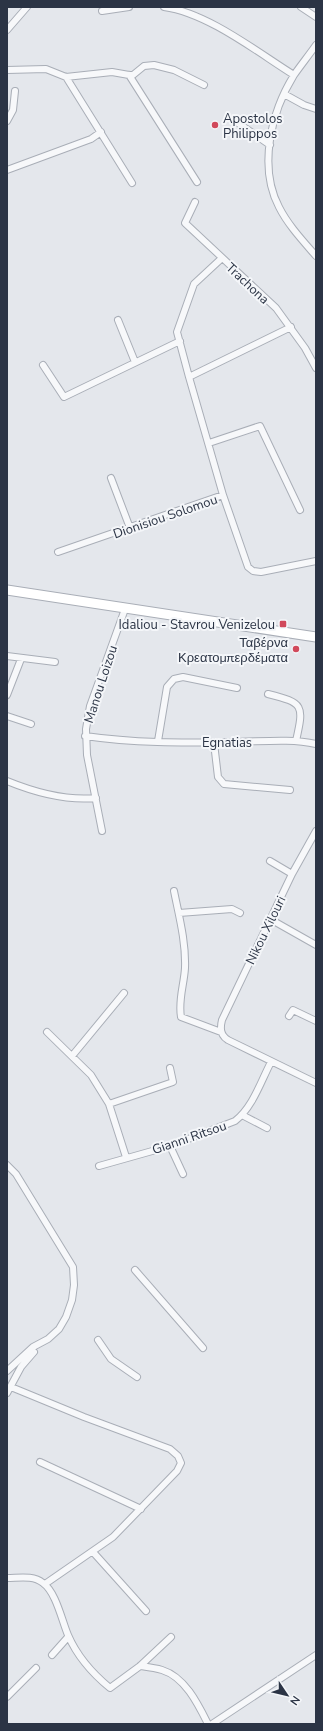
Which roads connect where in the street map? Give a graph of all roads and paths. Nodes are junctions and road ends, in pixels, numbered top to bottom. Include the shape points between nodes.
1 (27, 7) edge
2 (129, 7) edge
3 (164, 7) edge
4 (301, 7) edge
5 (102, 11) dead end
6 (316, 17) edge
7 (7, 30) edge
8 (316, 45) edge
9 (7, 70) edge
10 (129, 75) junction
11 (294, 75) junction
12 (66, 77) junction
13 (204, 85) dead end
14 (15, 91) dead end
15 (284, 94) junction
16 (316, 109) edge
17 (7, 121) edge
18 (238, 123) dead end
19 (101, 132) junction
20 (270, 145) junction
21 (7, 170) edge
22 (197, 182) dead end
23 (132, 183) dead end
24 (195, 202) dead end
25 (315, 251) edge
26 (222, 258) junction
27 (118, 320) dead end
28 (291, 327) junction
29 (180, 341) junction
30 (314, 357) edge
31 (135, 362) junction
32 (43, 365) dead end
33 (316, 368) edge
34 (189, 377) junction
35 (209, 443) junction
36 (111, 478) dead end
37 (223, 495) junction
38 (300, 510) dead end
39 (130, 528) junction
40 (58, 552) dead end
41 (316, 562) edge
42 (7, 590) edge
43 (125, 609) junction
44 (316, 637) edge
45 (7, 656) edge
46 (21, 659) junction
47 (55, 662) dead end
48 (237, 688) dead end
49 (268, 694) dead end
50 (7, 695) edge
51 (7, 716) edge
52 (31, 724) dead end
53 (85, 736) junction
54 (296, 741) junction
55 (158, 742) junction
56 (214, 743) junction
57 (316, 744) edge
58 (7, 781) edge
59 (290, 790) dead end
60 (96, 798) junction
61 (102, 831) dead end
62 (316, 832) edge
63 (270, 861) dead end
64 (292, 874) junction
65 (174, 891) dead end
66 (178, 913) junction
67 (240, 913) dead end
68 (270, 919) junction
69 (316, 946) edge
70 (124, 993) dead end
71 (289, 1016) dead end
72 (316, 1021) edge
73 (48, 1032) dead end
74 (221, 1032) junction
75 (72, 1056) junction
76 (271, 1062) junction
77 (170, 1068) dead end
78 (316, 1082) edge
79 (109, 1104) junction
80 (242, 1115) junction
81 (267, 1128) dead end
82 (170, 1146) junction
83 (126, 1157) junction
84 (7, 1165) edge
85 (99, 1166) dead end
86 (183, 1174) dead end
87 (135, 1270) dead end
88 (98, 1340) dead end
89 (203, 1348) dead end
90 (34, 1352) dead end
91 (7, 1371) edge
92 (137, 1377) dead end
93 (11, 1387) junction
94 (7, 1393) edge
95 (40, 1462) dead end
96 (141, 1510) junction
97 (93, 1552) junction
98 (7, 1578) edge
99 (45, 1584) junction
100 (146, 1610) dead end
101 (68, 1637) junction
102 (171, 1637) dead end
103 (52, 1655) dead end
104 (316, 1655) edge
105 (140, 1666) junction
106 (36, 1668) dead end
107 (7, 1697) edge
108 (208, 1724) edge
109 (212, 1724) edge

1 - 7 street
2 - 5 street
3 - 11 street via 206,21
4 - 6 street
8 - 11 street
9 - 12 street via 46,69
10 - 12 street via 112,72
10 - 13 street via 144,66 154,65 174,70
10 - 22 street
11 - 15 street
12 - 19 street
14 - 17 street via 13,110
15 - 16 street
15 - 20 street
18 - 20 street
19 - 21 street via 91,139
19 - 23 street
20 - 25 street via 269,166 273,194 286,219
24 - 26 street, Trachona via 185,223
26 - 28 street, Trachona via 276,308
26 - 29 street via 194,284 177,332
27 - 31 street
28 - 30 street, Trachona
28 - 34 street
29 - 31 street
29 - 34 street
30 - 33 street, Trachona
31 - 32 street via 64,397
34 - 35 street
35 - 37 street
35 - 38 street via 260,426
36 - 39 street
37 - 39 street, Dionisiou Solomou
37 - 41 street, Dionisiou Solomou via 248,567 252,571 262,572
39 - 40 street, Dionisiou Solomou
42 - 43 main road
43 - 44 main road
43 - 53 street, Manou Loizou via 90,706
45 - 46 street
46 - 47 street
46 - 50 street
48 - 55 street via 183,678 172,680 167,689
49 - 54 street via 289,700 300,709 301,718
51 - 52 street
53 - 55 street, Egnatias
53 - 60 street, Manou Loizou via 86,755
54 - 56 street, Egnatias
54 - 57 street, Egnatias
55 - 56 street, Egnatias
56 - 59 street via 218,777 224,784
58 - 60 street via 62,797
60 - 61 street, Manou Loizou
62 - 64 street, Nikou Xilouri
63 - 64 street
64 - 68 street, Nikou Xilouri
65 - 66 street
66 - 67 street via 232,909
66 - 74 street via 185,968 179,1007 181,1017
68 - 69 street
68 - 74 street, Nikou Xilouri via 222,1020
70 - 75 street
71 - 72 street via 293,1010
73 - 75 street
74 - 76 street via 228,1040
75 - 79 street via 91,1074
76 - 78 street
76 - 80 street, Gianni Ritsou
77 - 79 street via 173,1082
79 - 83 street
80 - 81 street
80 - 82 street, Gianni Ritsou via 225,1126
82 - 83 street, Gianni Ritsou
82 - 86 street
83 - 85 street, Gianni Ritsou
84 - 91 street via 16,1174 73,1267 74,1286 72,1300 59,1329 33,1347
87 - 89 street
88 - 92 street via 111,1359
90 - 93 street via 21,1367
93 - 94 street
93 - 96 street via 170,1450 178,1456 181,1463 177,1471
95 - 96 street
96 - 97 street
97 - 99 street
97 - 100 street
98 - 99 street via 29,1577
99 - 101 street via 59,1611
101 - 103 street
101 - 105 street via 91,1672 110,1688
102 - 105 street
104 - 109 street
105 - 108 street via 163,1670 178,1680 197,1703
106 - 107 street

